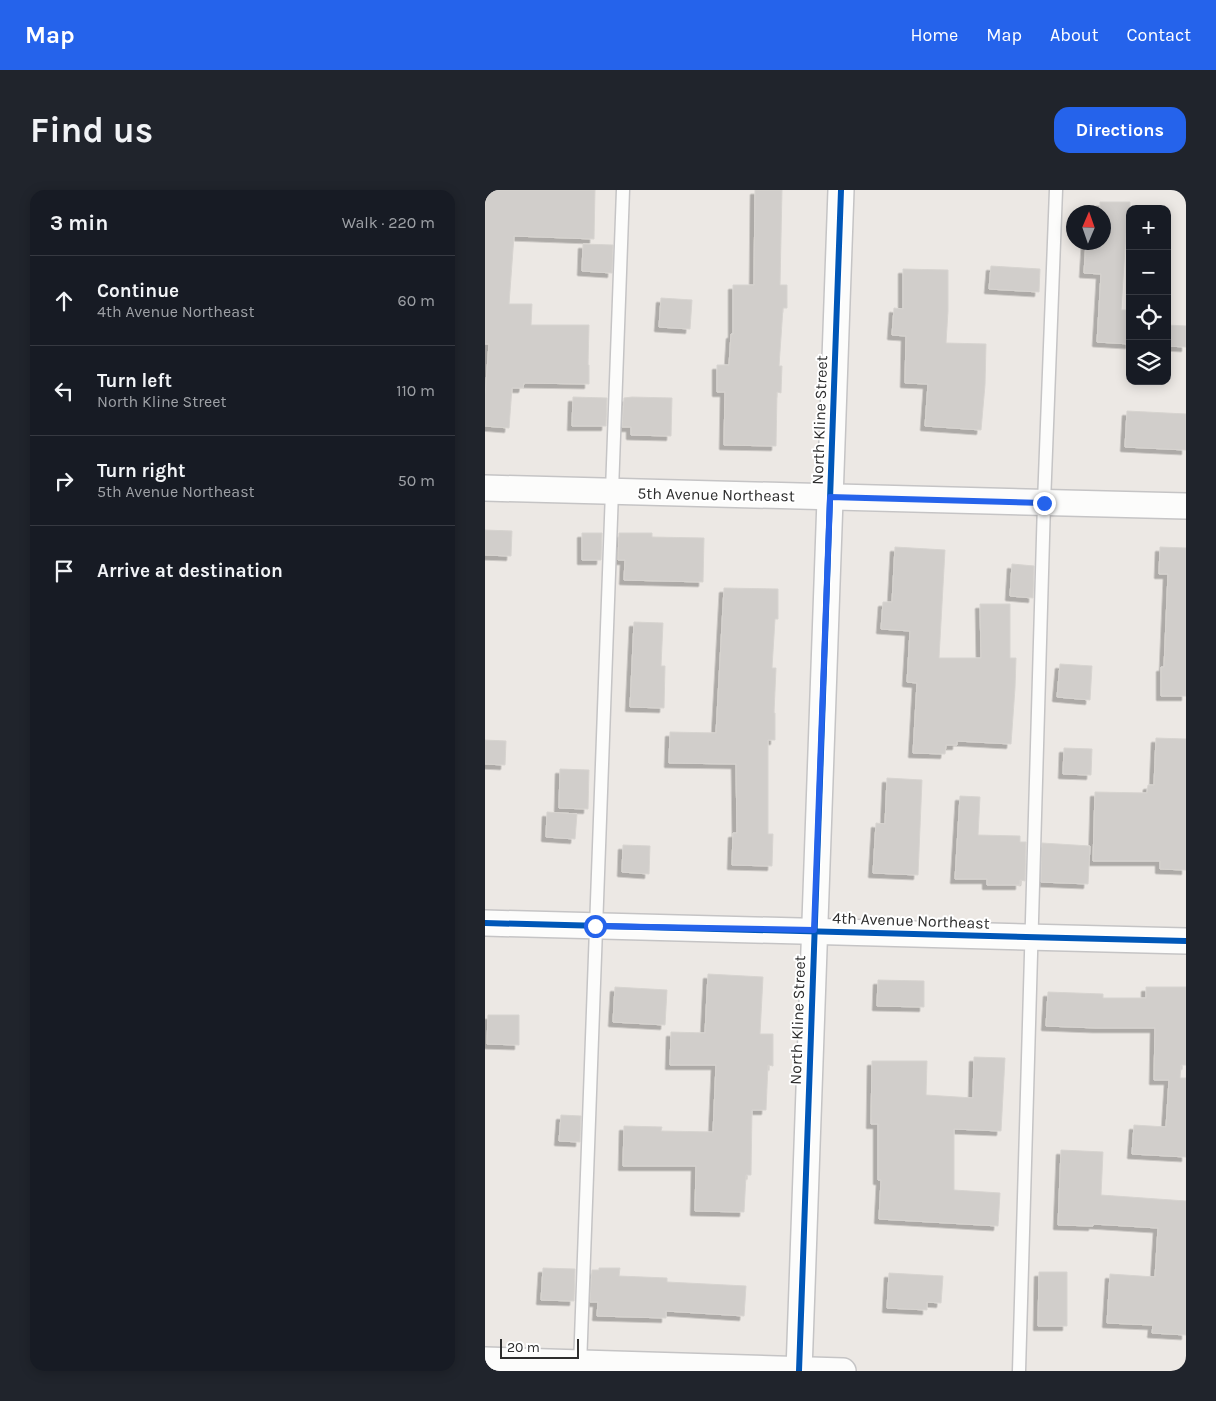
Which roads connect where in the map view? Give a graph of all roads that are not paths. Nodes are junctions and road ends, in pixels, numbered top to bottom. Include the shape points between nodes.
1 (623, 190) edge
2 (841, 190) edge
3 (1056, 190) edge
4 (485, 488) edge
5 (611, 492) junction
6 (830, 497) junction
7 (1044, 503) junction
8 (1186, 506) edge
9 (485, 923) edge
10 (595, 926) junction
11 (814, 930) junction
12 (1031, 937) junction
13 (1186, 941) edge
14 (485, 1360) edge
15 (580, 1367) edge
16 (799, 1370) edge
17 (843, 1371) edge
18 (1019, 1371) edge

1 - 5 lane
2 - 6 street, North Kline Street
3 - 7 lane
4 - 5 street, 5th Avenue Northeast
5 - 6 street, 5th Avenue Northeast
5 - 10 lane
6 - 7 street, 5th Avenue Northeast
6 - 11 street, North Kline Street
7 - 8 street, 5th Avenue Northeast
7 - 12 lane
9 - 10 street, 4th Avenue Northeast
10 - 11 street, 4th Avenue Northeast
10 - 15 lane
11 - 12 street, 4th Avenue Northeast
11 - 16 street, North Kline Street
12 - 13 street, 4th Avenue Northeast
12 - 18 lane
14 - 15 street
15 - 16 street
16 - 17 street

